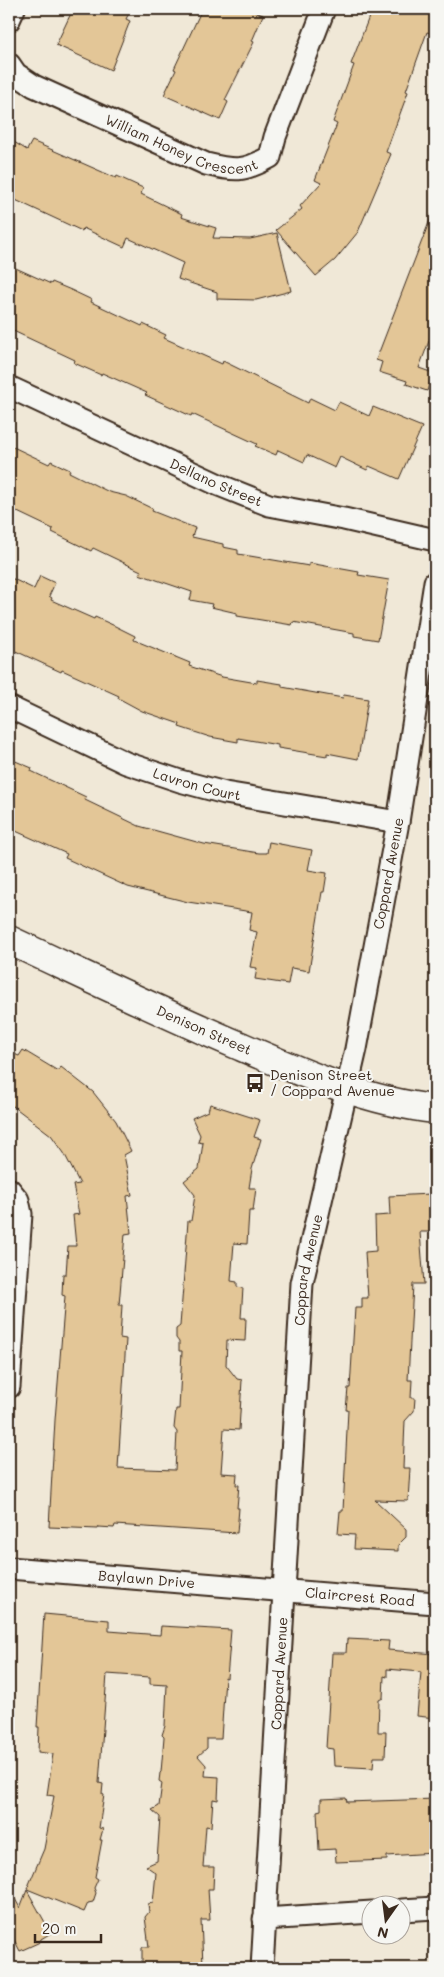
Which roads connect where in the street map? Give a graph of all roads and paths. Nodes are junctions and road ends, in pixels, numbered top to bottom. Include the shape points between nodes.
1 (14, 9) edge
2 (324, 9) edge
3 (9, 20) edge
4 (9, 64) edge
5 (9, 387) edge
6 (435, 540) edge
7 (435, 582) edge
8 (9, 707) edge
9 (398, 822) junction
10 (9, 940) edge
11 (346, 1088) junction
12 (435, 1109) edge
13 (9, 1189) edge
14 (9, 1387) edge
15 (9, 1568) edge
16 (284, 1590) junction
17 (435, 1603) edge
18 (435, 1908) edge
19 (412, 1909) edge
20 (362, 1913) edge
21 (264, 1919) junction
22 (262, 1968) edge

1 - 3 street
2 - 4 street, William Honey Crescent via 270,157 254,166 232,170 206,164 34,86 16,74
5 - 6 street, Dellano Street via 269,505 344,518
7 - 9 street, Coppard Avenue
8 - 9 street, Lavron Court via 126,763 180,781 225,794
9 - 11 street, Coppard Avenue
10 - 11 street, Denison Street via 166,1014 316,1079
11 - 12 street, Denison Street
11 - 16 street, Coppard Avenue via 302,1283
13 - 14 street via 18,1200 20,1214
15 - 16 street, Baylawn Drive
16 - 17 street, Claircrest Road
16 - 21 street, Coppard Avenue
18 - 19 street
20 - 21 street
21 - 22 street, Coppard Avenue

